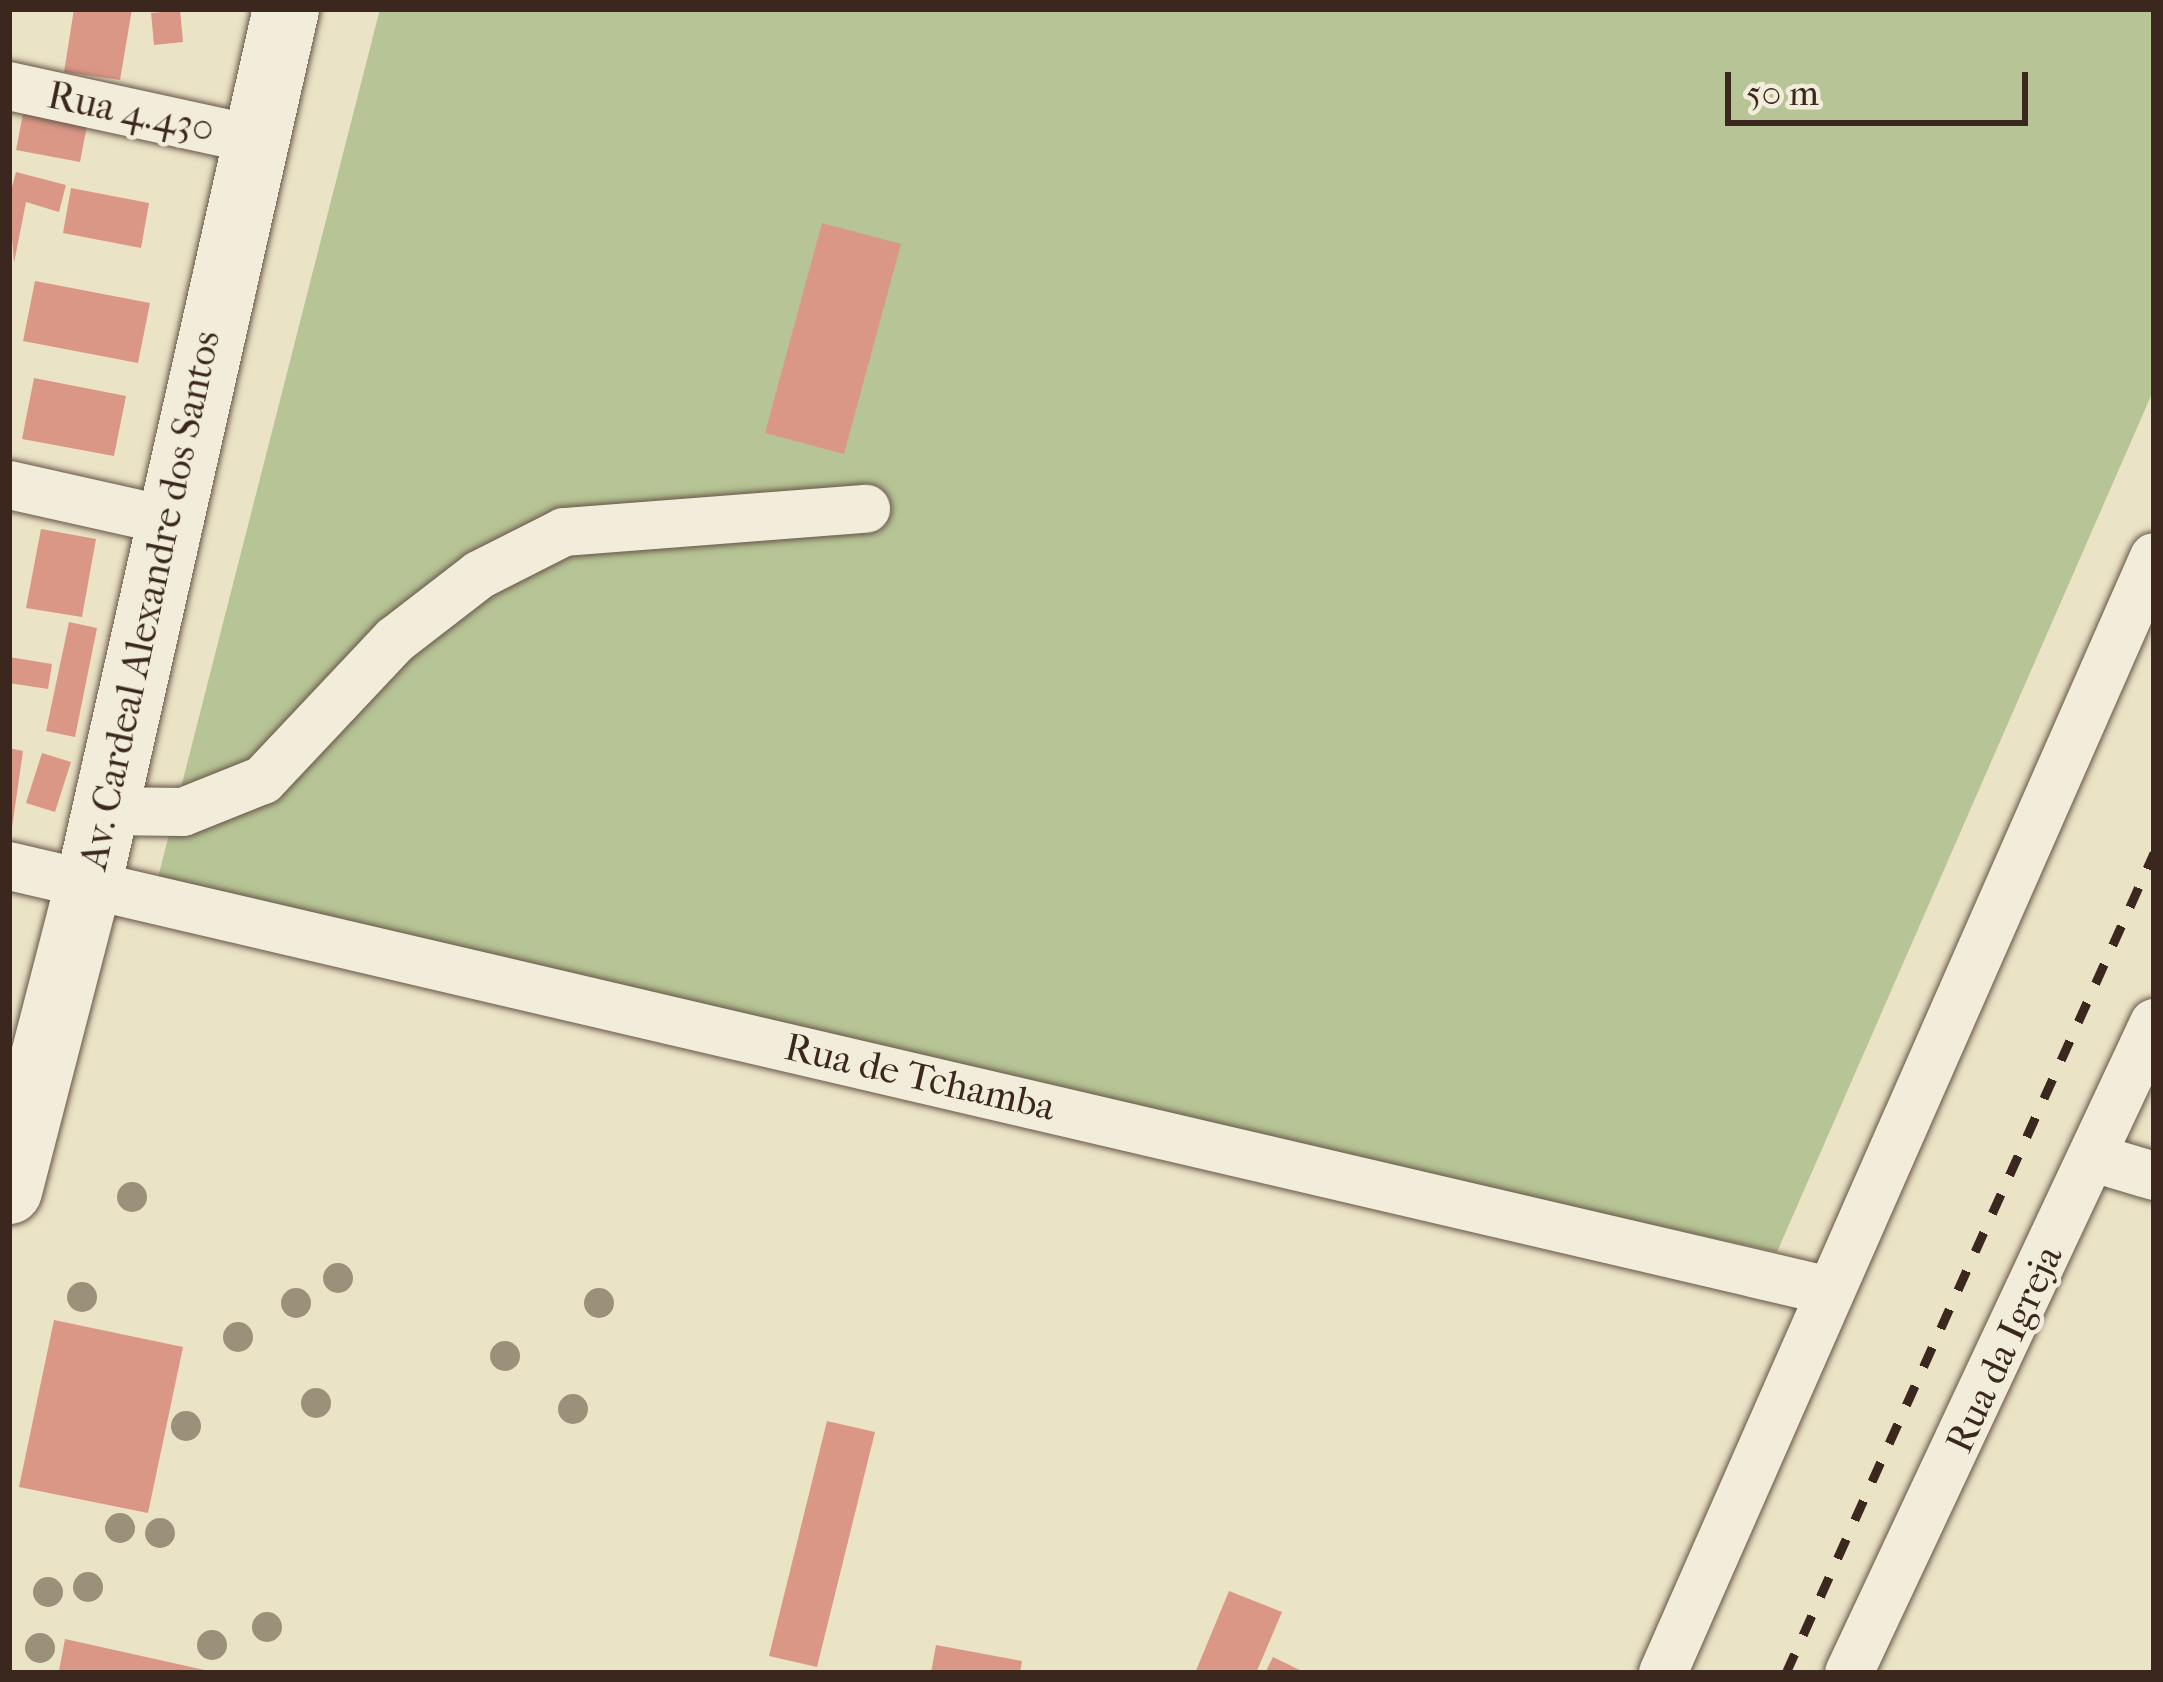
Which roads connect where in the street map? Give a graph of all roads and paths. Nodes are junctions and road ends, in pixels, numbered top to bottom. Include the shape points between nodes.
1 (286, 9) edge
2 (9, 86) edge
3 (252, 139) junction
4 (9, 485) edge
5 (866, 508) dead end
6 (166, 520) junction
7 (2154, 557) edge
8 (104, 811) junction
9 (9, 866) edge
10 (88, 881) junction
11 (2154, 1023) edge
12 (2094, 1158) junction
13 (2154, 1176) edge
14 (9, 1191) edge
15 (1829, 1291) junction
16 (1663, 1673) edge
17 (1850, 1673) edge

1 - 3 main road, Av. Cardeal Alexandre dos Santos
2 - 3 street, Rua 4.430
3 - 6 main road, Av. Cardeal Alexandre dos Santos
4 - 6 street
5 - 8 street via 564,532 479,575 395,640 263,780 183,812
6 - 8 main road, Av. Cardeal Alexandre dos Santos
7 - 15 street
8 - 10 main road, Av. Cardeal Alexandre dos Santos
9 - 10 street, Rua de Tchamba
10 - 14 main road, Av. Cardeal Alexandre dos Santos
10 - 15 street, Rua de Tchamba
11 - 12 street, Rua da Igreja
12 - 13 street
12 - 17 street, Rua da Igreja
15 - 16 street

